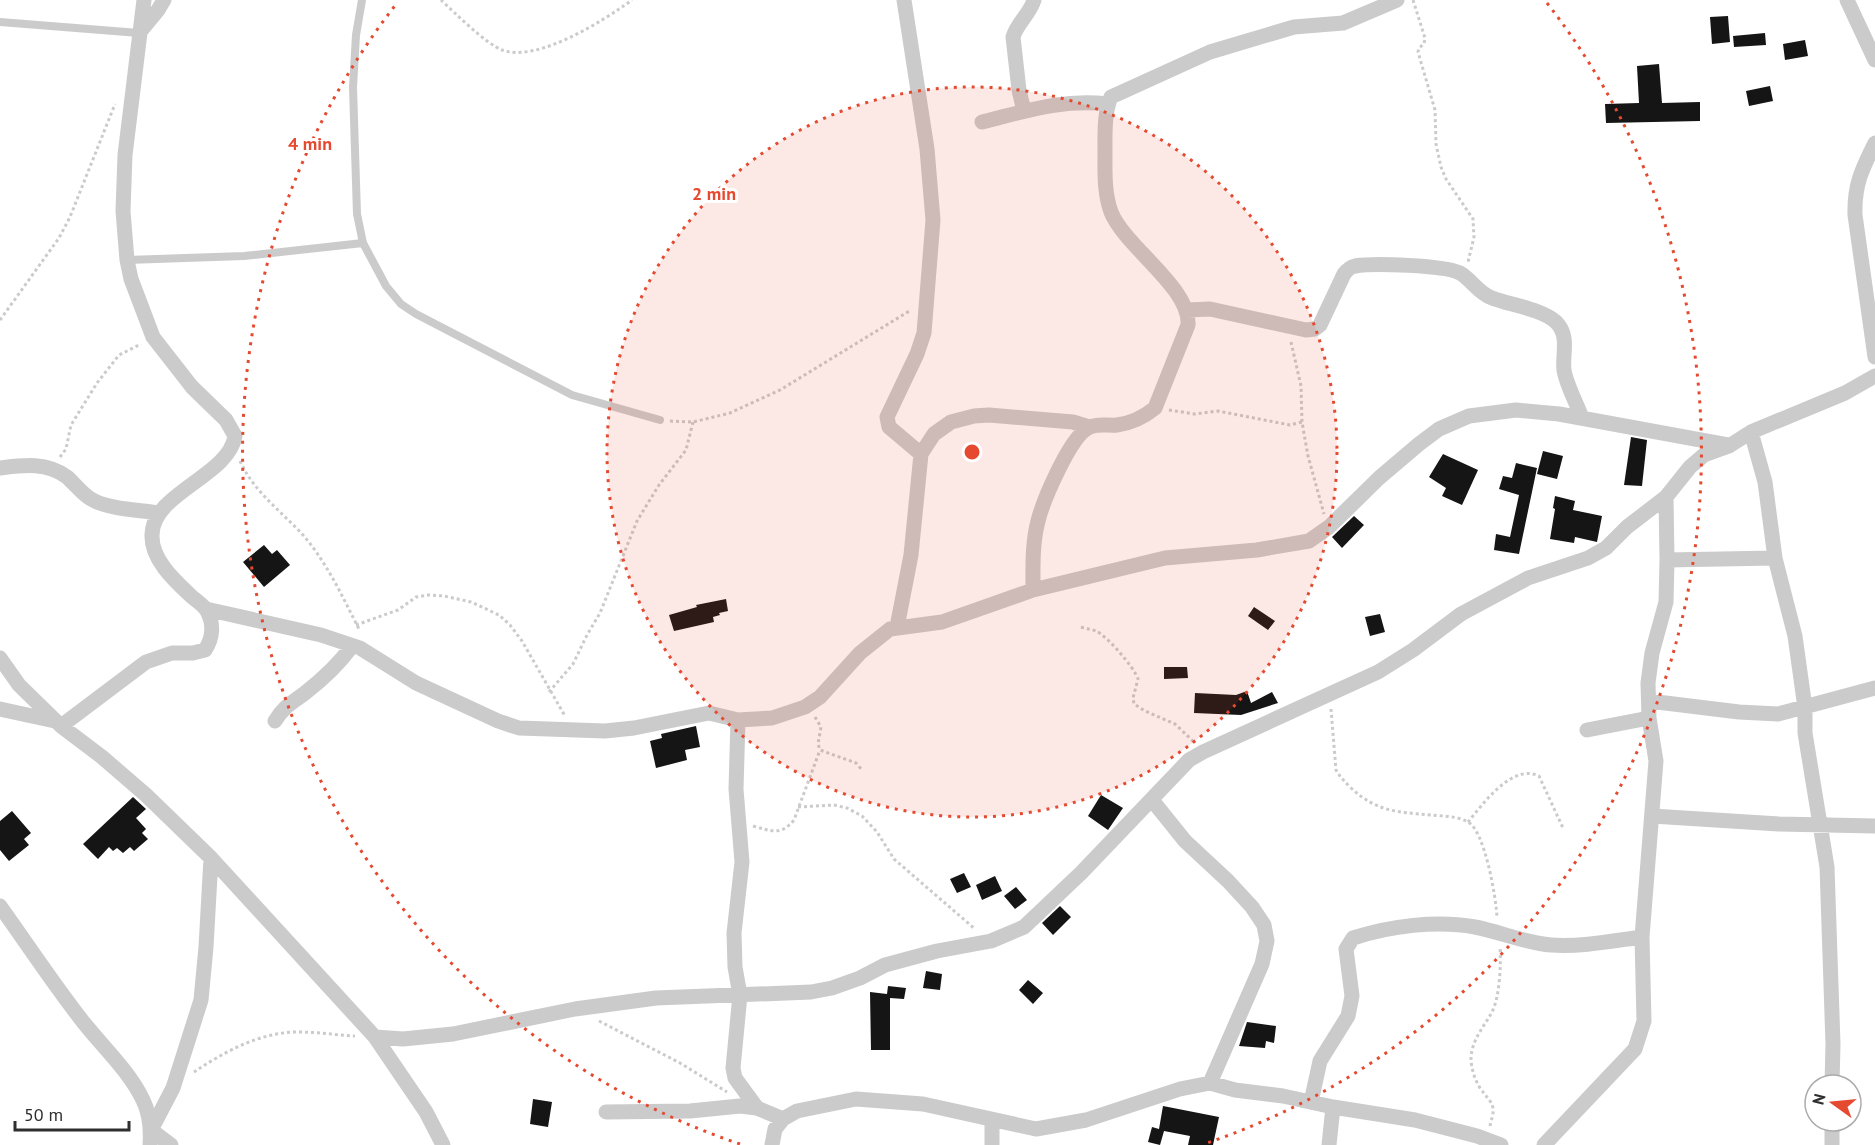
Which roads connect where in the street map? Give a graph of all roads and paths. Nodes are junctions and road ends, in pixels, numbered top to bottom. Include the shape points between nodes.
1 (144, 0) edge
2 (164, 0) edge
3 (362, 0) edge
4 (441, 0) edge
5 (632, 0) edge
6 (904, 0) edge
7 (1034, 0) edge
8 (1413, 0) edge
9 (1847, 0) edge
10 (1390, 1) edge
11 (0, 22) edge
12 (139, 33) junction
13 (1875, 60) edge
14 (118, 97) dead end
15 (1108, 104) junction
16 (1024, 111) junction
17 (982, 122) dead end
18 (1875, 143) edge
19 (363, 243) junction
20 (127, 260) junction
21 (1462, 274) junction
22 (926, 301) junction
23 (1186, 309) junction
24 (0, 320) edge
25 (1283, 326) junction
26 (153, 337) junction
27 (1875, 357) edge
28 (1875, 376) edge
29 (1155, 408) junction
30 (1582, 418) junction
31 (660, 420) joint
32 (693, 422) junction
33 (1302, 422) junction
34 (1089, 427) junction
35 (1751, 432) junction
36 (233, 445) junction
37 (1729, 446) junction
38 (921, 454) junction
39 (0, 468) edge
40 (52, 468) junction
41 (1666, 497) junction
42 (159, 513) junction
43 (1329, 527) junction
44 (1775, 558) junction
45 (1668, 560) junction
46 (1033, 590) junction
47 (207, 609) junction
48 (356, 625) junction
49 (897, 627) junction
50 (1081, 627) dead end
51 (352, 646) junction
52 (371, 654) junction
53 (0, 658) edge
54 (1875, 688) edge
55 (549, 692) junction
56 (1329, 695) junction
57 (1649, 701) junction
58 (805, 707) junction
59 (1805, 708) junction
60 (0, 709) edge
61 (1649, 718) junction
62 (738, 720) junction
63 (275, 721) dead end
64 (58, 723) junction
65 (573, 729) junction
66 (1587, 730) dead end
67 (820, 750) junction
68 (1203, 752) junction
69 (862, 770) dead end
70 (1152, 800) junction
71 (798, 807) junction
72 (1652, 816) junction
73 (1468, 822) junction
74 (739, 823) junction
75 (1820, 824) junction
76 (1875, 826) edge
77 (1563, 828) dead end
78 (211, 858) junction
79 (0, 906) edge
80 (1498, 932) junction
81 (1642, 937) junction
82 (991, 940) junction
83 (740, 995) junction
84 (575, 1009) junction
85 (375, 1037) junction
86 (1832, 1073) edge
87 (1210, 1083) junction
88 (173, 1088) junction
89 (1311, 1102) junction
90 (740, 1106) junction
91 (1333, 1107) junction
92 (757, 1108) junction
93 (606, 1112) dead end
94 (783, 1119) junction
95 (992, 1120) junction
96 (150, 1137) edge
97 (1498, 1143) edge
98 (171, 1145) edge
99 (442, 1145) edge
100 (772, 1145) edge
101 (992, 1145) edge
102 (1329, 1145) edge
103 (1544, 1145) edge

1 - 12 street
2 - 12 street
3 - 19 lane via 352,87 357,213
4 - 5 path via 500,50 518,54 537,52 557,43
6 - 22 street via 927,149 933,220
7 - 16 street via 1013,37
8 - 21 path via 1425,38 1418,52 1435,110 1441,168 1473,219 1471,253
9 - 13 street
10 - 15 street via 1343,22 1294,27 1210,52 1120,92
11 - 12 lane
12 - 20 street via 125,155 123,211
14 - 24 path via 59,238
15 - 16 street via 1054,104
15 - 23 street via 1105,184 1112,213
16 - 17 street
18 - 27 street via 1861,170 1854,199
19 - 20 lane via 244,256
19 - 31 lane via 386,286 416,314 572,394
20 - 26 street
21 - 25 street via 1443,268 1355,266 1344,274 1320,325 1306,330
21 - 30 street via 1485,295 1557,323 1564,335 1564,372
22 - 32 path via 780,390 730,412
22 - 38 street via 924,333 887,417 890,428
23 - 25 street via 1209,309
23 - 29 street via 1188,325
25 - 33 path via 1298,366
26 - 36 street via 192,387 232,428
26 - 40 path via 119,355 97,383 71,425 66,449
28 - 35 street via 1845,393
29 - 33 path via 1194,414 1218,411 1291,425
29 - 34 street via 1143,417 1117,425
30 - 37 street
30 - 43 street via 1516,410 1469,416 1439,429 1419,444
31 - 32 path
32 - 55 path via 686,450 637,521 600,613 573,664
33 - 43 path via 1314,484
34 - 38 street via 1009,415 974,416 951,422 934,434
34 - 46 street via 1078,435 1069,450 1038,520 1032,556
35 - 37 street
35 - 44 street via 1765,482
36 - 42 street via 221,461
36 - 48 path via 246,475 320,558
37 - 41 street via 1704,455 1690,466
38 - 49 street via 911,555
39 - 40 street
40 - 42 street via 91,499
41 - 45 street
41 - 56 street via 1588,558 1528,578 1461,614 1378,672
42 - 47 street via 152,534 155,552 180,586
43 - 46 street via 1309,541 1293,545 1165,558
44 - 45 street
44 - 59 street via 1795,636
45 - 57 street via 1666,602 1652,653
46 - 49 street via 942,622
47 - 51 street
47 - 64 street via 212,626 211,641 205,650 172,653 146,662
48 - 52 path
48 - 55 path via 398,610 416,597 444,596 471,602 499,615 510,625
49 - 58 street via 860,652 820,697
50 - 68 path via 1104,636 1132,668 1138,679 1134,704 1175,724
51 - 52 street
51 - 63 street via 338,665 284,707
52 - 65 street via 416,683 498,721 519,728
53 - 64 street via 19,685
54 - 59 street
55 - 65 path
56 - 68 street
56 - 73 path via 1335,765 1346,783 1374,805 1388,810
57 - 59 street via 1778,714
57 - 61 street
58 - 62 street via 772,718
58 - 67 path via 821,727
59 - 75 street via 1804,733
60 - 64 street
61 - 66 street
61 - 72 street via 1656,760
62 - 65 street via 709,713 605,731
62 - 74 street
64 - 78 street via 129,780
67 - 69 path via 856,763
67 - 71 path
68 - 70 street via 1189,760
70 - 82 street via 1024,927
70 - 87 street via 1264,924 1267,941 1262,964
71 - 74 path via 787,829 765,830
71 - 82 path via 834,805 862,816 894,859
72 - 75 street
72 - 81 street
73 - 77 path via 1502,783 1533,774 1539,776
73 - 80 path via 1475,829 1488,863
74 - 83 street via 742,862 733,948
75 - 76 street
75 - 86 street via 1827,867
78 - 85 street
78 - 88 street via 201,1000
79 - 96 street via 64,997 130,1080 143,1101
80 - 81 street via 1527,941 1562,945
80 - 89 street via 1428,925 1353,938 1346,949 1352,996 1348,1016 1320,1061
80 - 97 path via 1500,959 1495,1003 1476,1037 1471,1065 1493,1108 1490,1129
81 - 103 street via 1644,1021 1635,1049
82 - 83 street via 885,965 832,988
83 - 84 street via 656,998
83 - 92 street via 733,1068
84 - 85 street via 453,1035
84 - 90 path via 680,1063 726,1092
85 - 88 path via 297,1032 262,1037 228,1051
85 - 99 street via 426,1112
87 - 89 street
87 - 95 street via 1086,1120 1036,1129
88 - 96 street
89 - 91 street
90 - 92 street
90 - 93 street via 690,1112
91 - 97 street via 1415,1120
91 - 102 street
92 - 94 street
94 - 95 street via 797,1111 856,1099 916,1102
94 - 100 street
95 - 101 street
96 - 98 street

